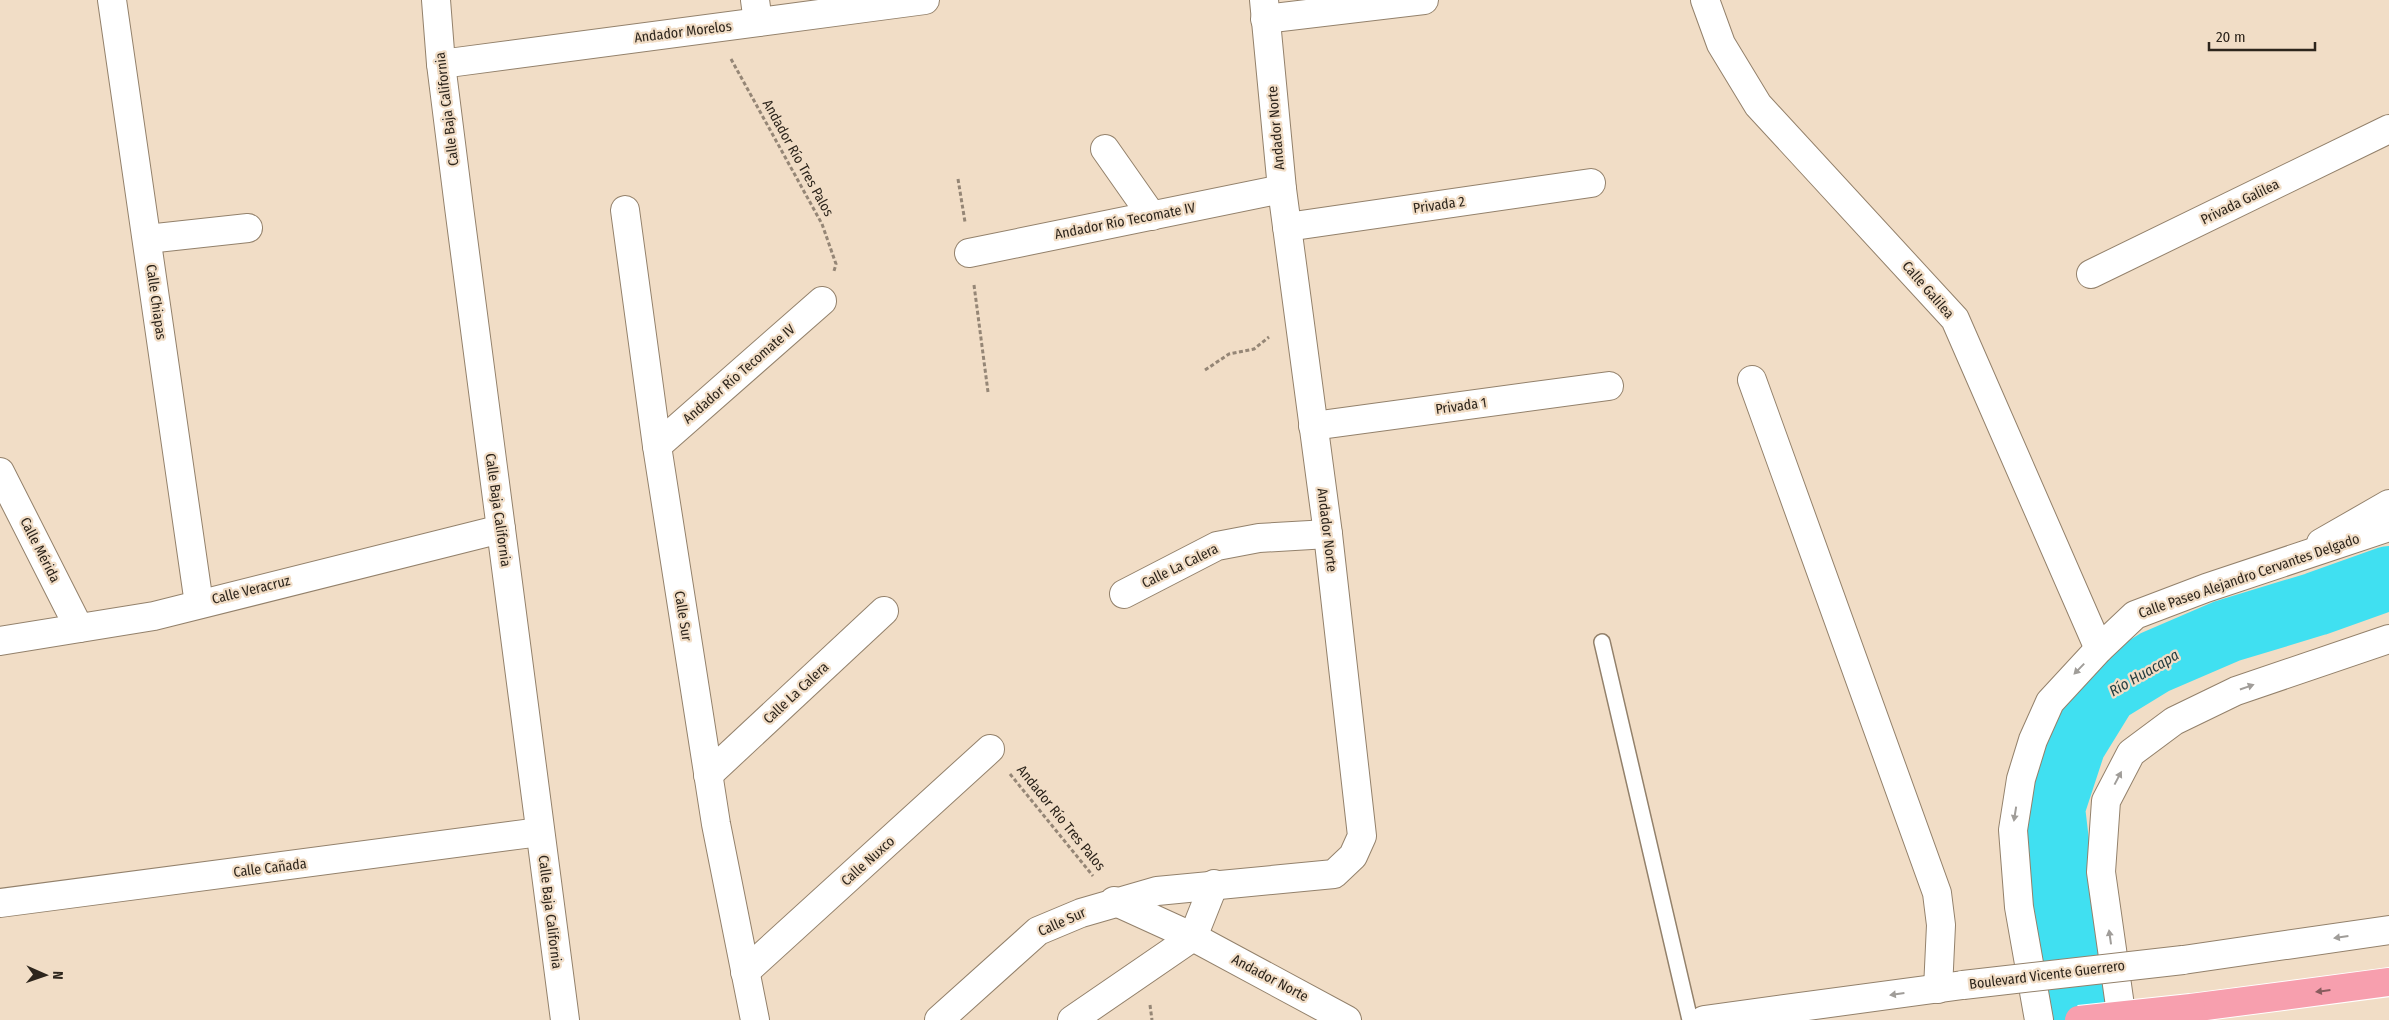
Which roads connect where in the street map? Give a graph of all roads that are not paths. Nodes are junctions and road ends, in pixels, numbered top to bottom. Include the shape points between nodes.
1 (112, 0) edge
2 (436, 0) edge
3 (925, 0) edge
4 (1424, 0) edge
5 (1705, 0) edge
6 (1265, 9) edge
7 (756, 11) edge
8 (441, 64) junction
9 (2389, 129) edge
10 (1105, 149) dead end
11 (1591, 183) dead end
12 (1282, 189) junction
13 (624, 210) dead end
14 (1152, 216) junction
15 (1287, 227) junction
16 (248, 228) dead end
17 (147, 239) junction
18 (969, 253) dead end
19 (2091, 274) dead end
20 (822, 301) road end
21 (1752, 380) dead end
22 (1609, 386) dead end
23 (1313, 426) junction
24 (657, 446) junction
25 (0, 472) edge
26 (2389, 504) edge
27 (2389, 527) edge
28 (501, 529) junction
29 (1328, 534) junction
30 (2296, 558) junction
31 (1124, 594) dead end
32 (199, 604) junction
33 (884, 611) dead end
34 (79, 628) junction
35 (2389, 638) edge
36 (0, 641) edge
37 (1602, 642) dead end
38 (2099, 649) junction
39 (990, 749) road end
40 (708, 775) junction
41 (540, 832) junction
42 (1214, 884) junction
43 (1114, 902) junction
44 (0, 903) edge
45 (2389, 930) edge
46 (1193, 937) junction
47 (745, 972) junction
48 (2389, 982) edge
49 (1951, 987) junction
50 (564, 1020) edge
51 (755, 1020) edge
52 (939, 1020) edge
53 (1072, 1020) edge
54 (1347, 1020) edge
55 (1690, 1020) edge
56 (1704, 1020) edge
57 (2039, 1020) edge
58 (2079, 1020) edge
59 (2122, 1020) edge

1 - 17 street, Calle Chiapas
2 - 8 street, Calle Baja California
3 - 7 street, Andador Morelos
4 - 6 street
5 - 38 street, Calle Galilea via 1721,44 1758,105 1955,319
6 - 12 street, Andador Norte
7 - 8 street, Andador Morelos via 721,27
8 - 28 street, Calle Baja California
9 - 19 street, Privada Galilea
10 - 14 street
11 - 15 street, Privada 2
12 - 14 street, Andador Río Tecomate IV
12 - 15 street, Andador Norte
13 - 24 street, Calle Sur
14 - 18 street, Andador Río Tecomate IV
15 - 23 street, Andador Norte
16 - 17 street
17 - 32 street, Calle Chiapas
20 - 24 street, Andador Río Tecomate IV
21 - 49 street via 1938,893
22 - 23 street, Privada 1
23 - 29 street, Andador Norte
24 - 40 street, Calle Sur
25 - 34 street, Calle Mérida
26 - 30 street
27 - 30 street, Calle Paseo Alejandro Cervantes Delgado
28 - 32 street, Calle Veracruz
28 - 41 street, Calle Baja California
29 - 31 street, Calle La Calera via 1259,538 1217,546
29 - 42 street, Andador Norte via 1362,836 1354,856 1334,874
30 - 38 street, Calle Paseo Alejandro Cervantes Delgado via 2135,615
32 - 34 street, Calle Veracruz via 154,616
33 - 40 street, Calle La Calera
34 - 36 street, Calle Veracruz
59 -> 35 street via 2101,872 2106,801 2131,753 2174,721 2236,691
37 - 55 lane
38 -> 57 street, Calle Paseo Alejandro Cervantes Delgado via 2050,702 2033,740 2019,788 2013,830 2019,907
39 - 47 street, Calle Nuxco
40 - 47 street, Calle Sur
41 - 44 street, Calle Cañada
41 - 50 street, Calle Baja California
42 - 43 street, Calle Sur via 1157,891
42 - 46 street
43 - 46 street, Andador Norte
43 - 52 street, Calle Sur via 1038,931
45 -> 49 street, Boulevard Vicente Guerrero, bridge via 2183,960
46 - 53 street
46 - 54 street, Andador Norte
47 - 51 street, Calle Sur
48 -> 58 highway, bridge
49 -> 56 street, Boulevard Vicente Guerrero

